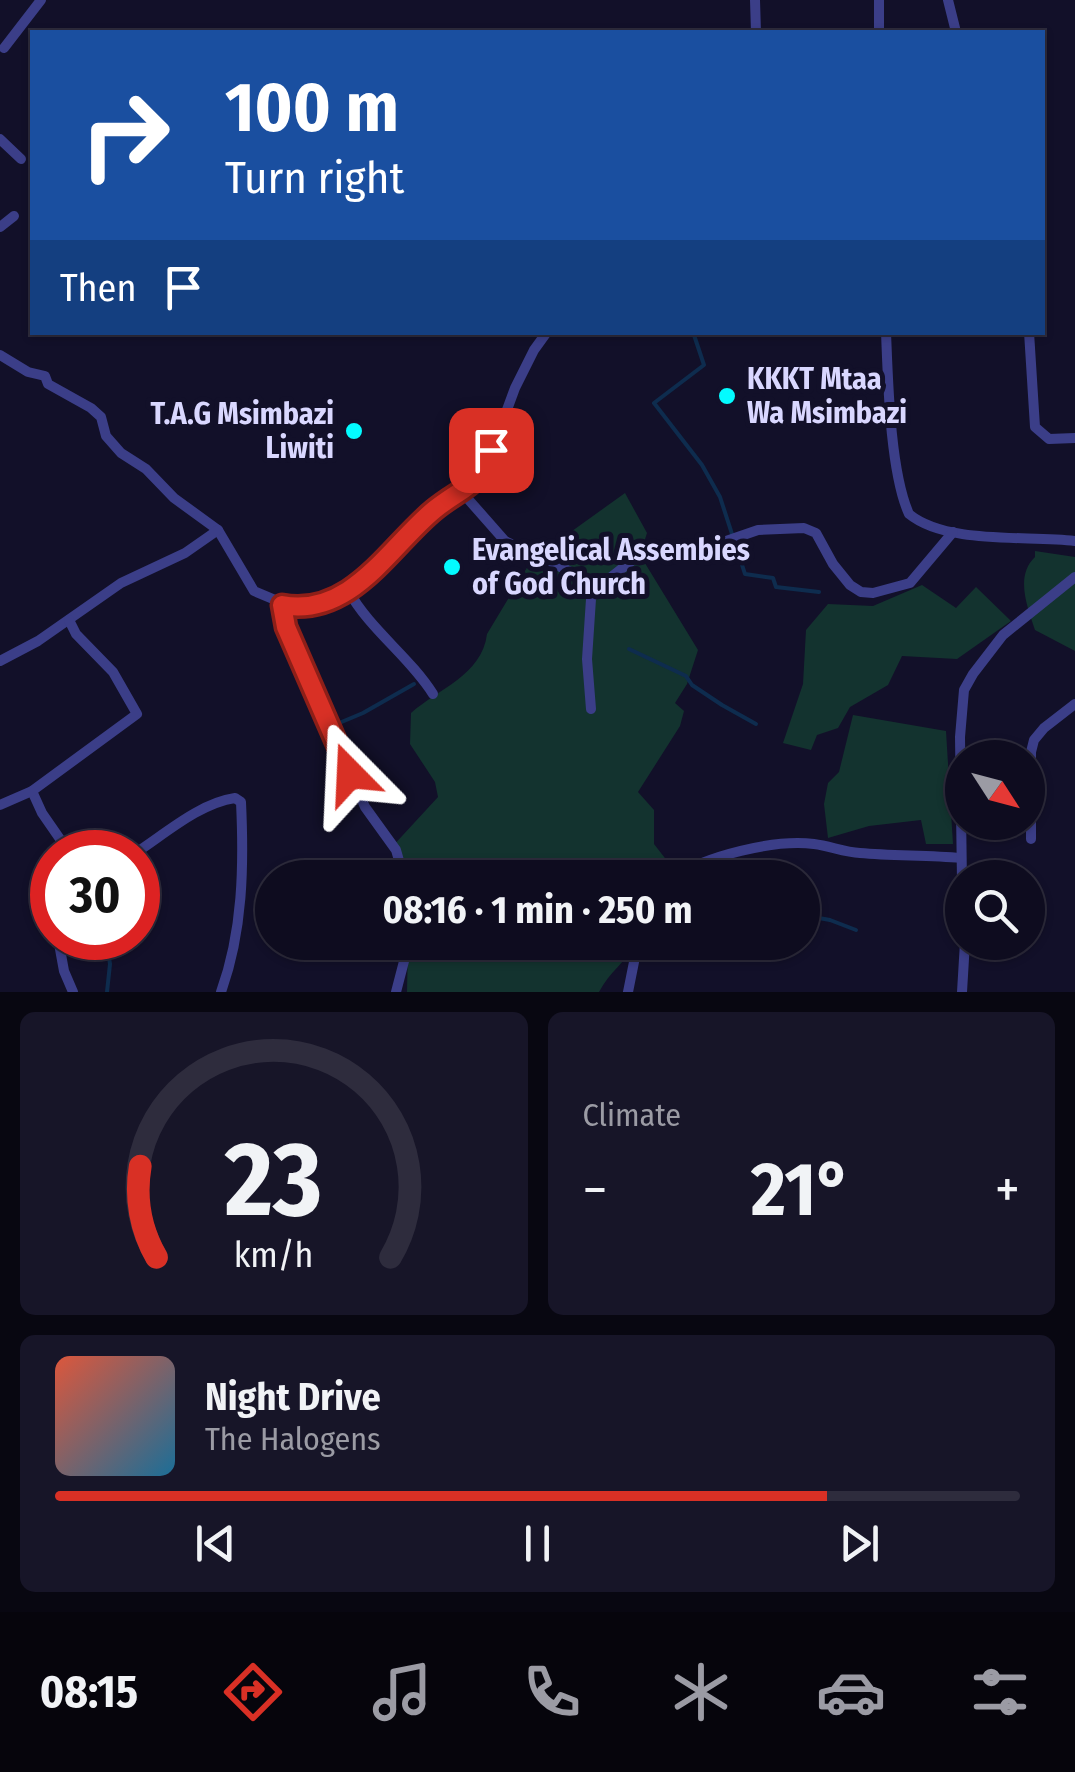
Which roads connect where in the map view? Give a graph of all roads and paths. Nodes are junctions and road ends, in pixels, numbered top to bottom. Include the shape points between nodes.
1 (41, 0) edge
2 (755, 0) edge
3 (879, 0) edge
4 (948, 0) edge
5 (756, 30) edge
6 (879, 30) edge
7 (956, 30) edge
8 (4, 48) dead end
9 (0, 139) edge
10 (21, 159) dead end
11 (14, 216) dead end
12 (0, 227) edge
13 (545, 335) edge
14 (886, 335) edge
15 (1029, 335) edge
16 (0, 355) edge
17 (1075, 438) edge
18 (469, 485) junction
19 (218, 530) junction
20 (952, 532) junction
21 (1075, 541) edge
22 (1075, 578) edge
23 (348, 590) junction
24 (596, 590) junction
25 (282, 605) junction
26 (70, 620) junction
27 (0, 660) edge
28 (434, 694) dead end
29 (1075, 704) edge
30 (592, 709) dead end
31 (1034, 740) edge
32 (32, 791) junction
33 (0, 805) edge
34 (54, 830) edge
35 (160, 837) edge
36 (960, 858) joint
37 (399, 860) edge
38 (702, 860) edge
39 (62, 960) edge
40 (404, 960) edge
41 (634, 960) edge
42 (964, 960) edge
43 (73, 992) edge
44 (221, 992) edge
45 (396, 992) edge
46 (628, 992) edge
47 (962, 992) edge

1 - 8 street
2 - 5 street
3 - 6 street
4 - 7 street
9 - 10 street
11 - 12 street
13 - 18 street via 515,388 486,468
14 - 20 street via 905,505 916,520
15 - 17 street via 1036,426 1049,439
16 - 19 street via 92,408 122,454
18 - 23 street
18 - 24 street via 468,499 506,541
19 - 25 street via 254,591
19 - 26 street via 122,582
20 - 21 street
20 - 24 street via 910,583 873,594 850,585 811,530 758,530 697,552 634,559
22 - 36 street via 1004,634 964,690
23 - 25 street via 320,602
23 - 28 street
24 - 30 street via 586,631
25 - 37 street via 350,774
26 - 27 street
26 - 32 street via 113,672 136,714
29 - 31 street
32 - 33 street
32 - 34 street
35 - 44 street via 226,800 241,802 242,898
36 - 38 street via 766,844
39 - 43 street
40 - 45 street
41 - 46 street
42 - 47 street

